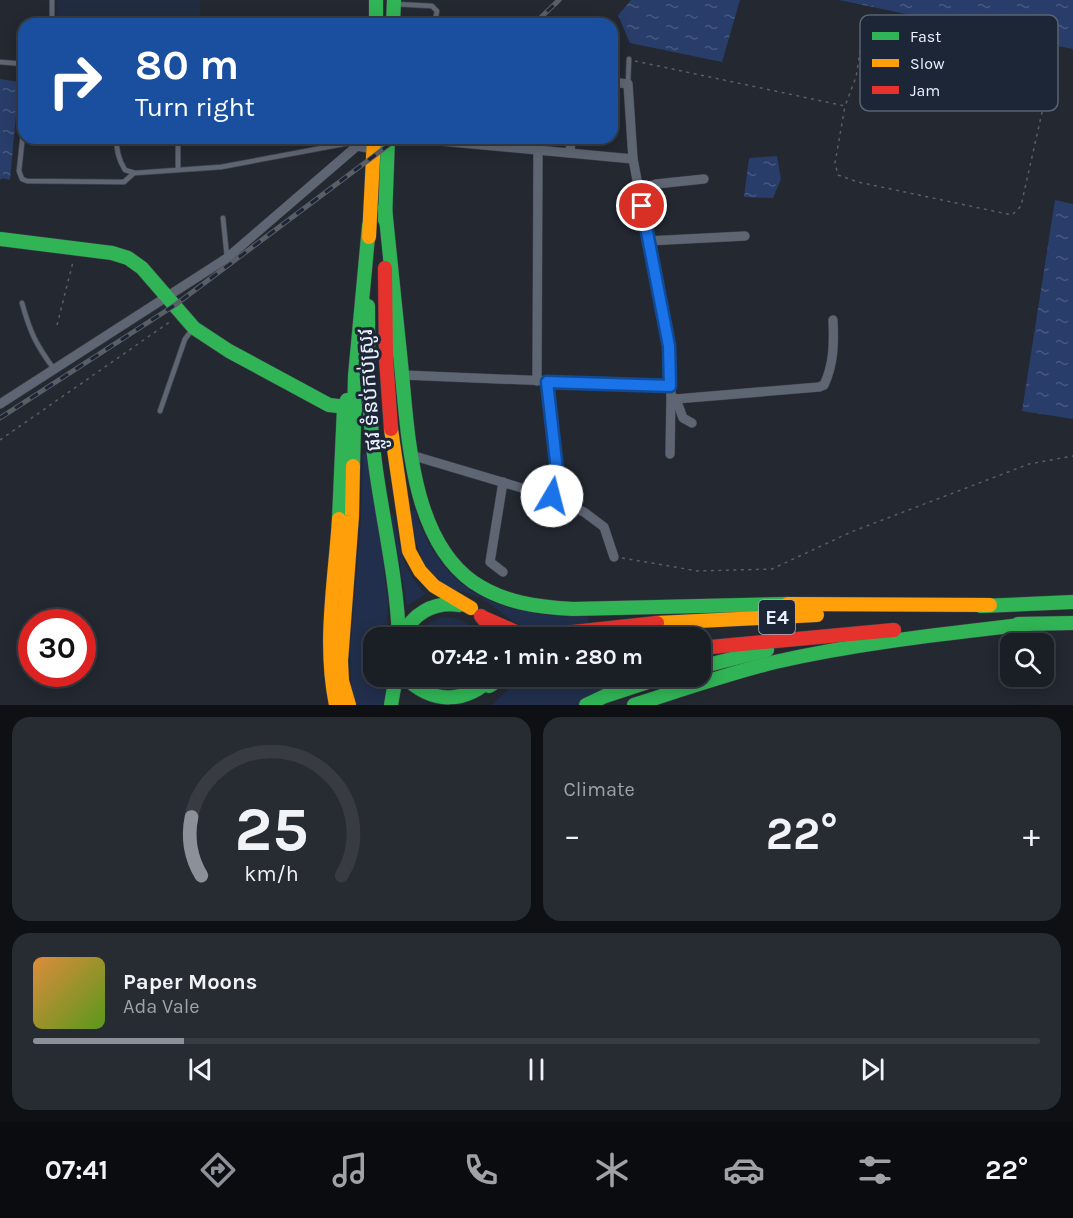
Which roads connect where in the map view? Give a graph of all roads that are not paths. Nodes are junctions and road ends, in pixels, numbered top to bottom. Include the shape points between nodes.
1 (52, 0) edge
2 (376, 0) edge
3 (394, 2) edge
4 (52, 18) edge
5 (376, 18) edge
6 (393, 18) edge
7 (436, 18) edge
8 (629, 59) road end
9 (0, 62) edge
10 (18, 64) edge
11 (618, 83) edge
12 (628, 84) junction
13 (22, 144) edge
14 (117, 144) edge
15 (178, 144) edge
16 (344, 144) edge
17 (352, 144) edge
18 (373, 144) edge
19 (391, 144) edge
20 (468, 144) edge
21 (571, 144) edge
22 (357, 146) junction
23 (538, 151) junction
24 (570, 153) junction
25 (633, 159) junction
26 (178, 170) junction
27 (135, 173) junction
28 (704, 179) dead end
29 (639, 189) junction
30 (385, 208) junction
31 (223, 218) dead end
32 (369, 226) junction
33 (745, 236) dead end
34 (0, 239) edge
35 (647, 241) junction
36 (227, 258) junction
37 (167, 296) junction
38 (22, 303) dead end
39 (834, 320) dead end
40 (194, 327) junction
41 (54, 369) junction
42 (403, 375) junction
43 (537, 381) junction
44 (547, 382) junction
45 (670, 386) junction
46 (673, 397) junction
47 (0, 404) edge
48 (350, 407) junction
49 (160, 411) dead end
50 (692, 423) dead end
51 (670, 454) dead end
52 (411, 455) junction
53 (503, 482) junction
54 (552, 496) junction
55 (614, 557) road end
56 (503, 572) dead end
57 (1073, 602) edge
58 (990, 605) junction
59 (471, 609) junction
60 (484, 618) junction
61 (1073, 623) edge
62 (1029, 624) junction
63 (400, 627) edge
64 (407, 627) edge
65 (491, 627) edge
66 (883, 630) junction
67 (711, 647) edge
68 (711, 664) edge
69 (394, 687) edge
70 (412, 687) edge
71 (486, 687) edge
72 (632, 687) edge
73 (462, 704) edge
74 (336, 705) edge
75 (349, 705) edge
76 (391, 705) edge
77 (586, 705) edge
78 (634, 705) edge

1 - 4 lane
2 - 5 main road
3 - 6 main road
3 - 7 lane via 432,6 437,11
8 - 12 lane
9 - 10 lane
11 - 12 street
12 - 25 street
13 - 27 lane via 19,171 27,181 124,182
14 - 27 lane via 124,170
15 - 26 lane
16 - 26 lane via 221,167
17 - 22 lane
18 - 22 street
18 - 32 main road, ផ្លូវ ទំនប់កប់ស្រូវ
19 - 30 main road, ផ្លូវ ទំនប់កប់ស្រូវ
20 - 23 street
21 - 24 street
22 - 36 street
23 - 24 street
23 - 43 street
24 - 25 street
25 - 29 street
26 - 27 lane
28 - 29 street
29 - 35 street
30 - 42 main road
30 - 59 main road, ផ្លូវ ទំនប់កប់ស្រូវ via 386,358 391,428 409,551 416,568 429,583
31 - 36 lane
32 - 48 main road
32 - 63 main road, ផ្លូវ ទំនប់កប់ស្រូវ via 371,424
33 - 35 street
34 - 37 main road via 128,258
35 - 45 street via 669,346
36 - 37 street
37 - 40 main road
37 - 41 street
38 - 41 lane via 30,332
39 - 46 street via 834,347 824,385
40 - 48 main road via 229,351 329,405
40 - 49 lane via 185,339
41 - 47 street
42 - 43 street
42 - 52 main road
43 - 44 street
44 - 45 street
44 - 54 street via 558,479
45 - 46 street
46 - 50 street via 683,418
46 - 51 street
48 - 74 main road via 328,651
48 - 75 main road via 352,516 342,635 342,681
52 - 53 street
52 - 58 main road via 425,516 443,551 468,578 519,603 573,609 777,604
53 - 54 street
53 - 56 street via 490,562
54 - 55 street via 604,527
57 - 58 main road, E4
58 - 60 main road, E4 via 657,623 536,636
59 - 60 main road, E4
59 - 64 main road, E4 via 440,604 425,609
60 - 65 main road, E4
61 - 62 main road, E4
62 - 66 main road, E4
62 - 78 main road via 885,641 794,658
66 - 67 main road, E4
66 - 68 main road
69 - 76 main road
70 - 73 main road via 430,701
71 - 73 main road
72 - 77 main road

